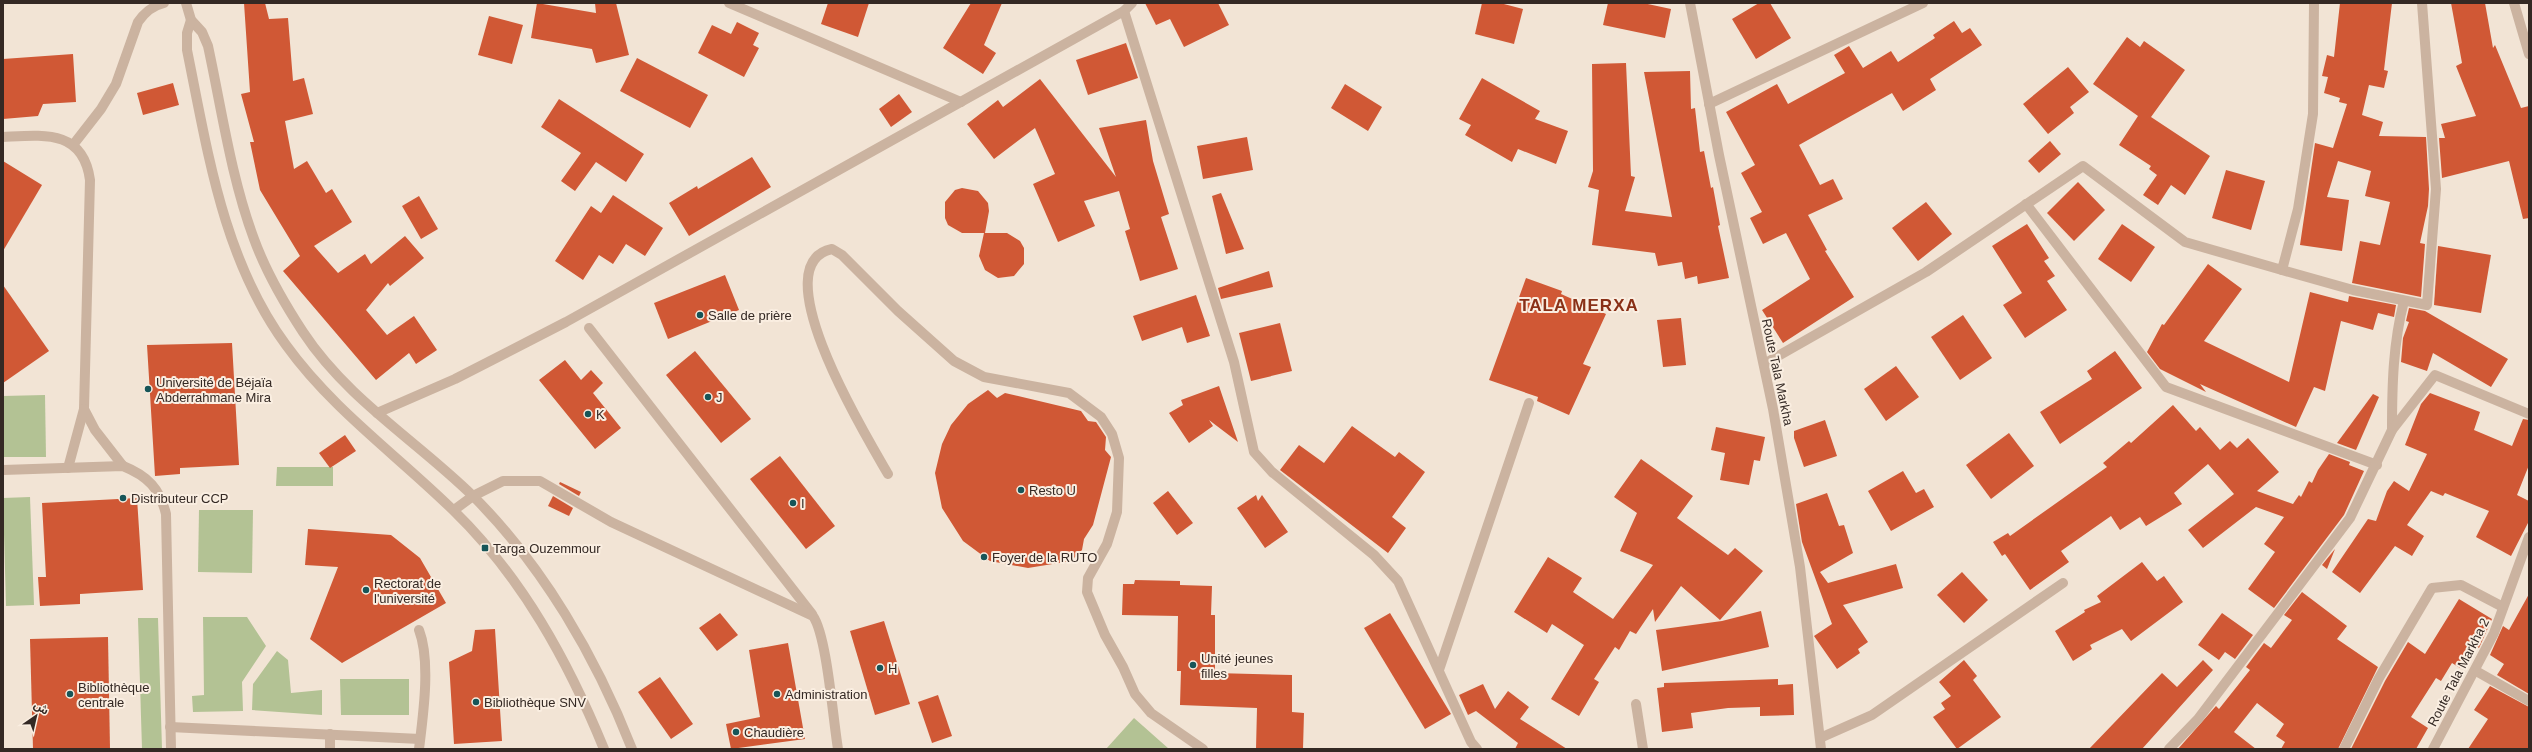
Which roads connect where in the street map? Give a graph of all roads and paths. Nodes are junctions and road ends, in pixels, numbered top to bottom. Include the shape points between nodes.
1 (164, 3) edge
2 (186, 3) edge
3 (729, 3) edge
4 (1132, 3) edge
5 (1690, 3) edge
6 (1923, 3) edge
7 (2314, 3) edge
8 (2422, 3) edge
9 (2514, 3) edge
10 (1124, 11) junction
11 (191, 20) junction
12 (2529, 54) edge
13 (961, 102) junction
14 (1709, 104) junction
15 (3, 137) edge
16 (73, 145) junction
17 (2026, 204) junction
18 (2282, 270) junction
19 (2404, 300) junction
20 (589, 328) dead end
21 (1764, 364) junction
22 (1529, 403) dead end
23 (84, 409) junction
24 (377, 413) junction
25 (2529, 414) edge
26 (2392, 430) junction
27 (2377, 465) junction
28 (123, 466) junction
29 (68, 468) junction
30 (3, 470) edge
31 (888, 474) dead end
32 (473, 496) junction
33 (454, 510) junction
34 (2529, 537) edge
35 (2526, 559) edge
36 (2063, 583) dead end
37 (2503, 607) junction
38 (813, 616) junction
39 (419, 630) dead end
40 (1439, 670) junction
41 (2476, 670) junction
42 (2529, 701) edge
43 (1636, 704) dead end
44 (170, 727) junction
45 (330, 734) junction
46 (1820, 738) junction
47 (419, 744) edge
48 (171, 749) edge
49 (330, 749) edge
50 (604, 749) edge
51 (632, 749) edge
52 (838, 749) edge
53 (1202, 749) edge
54 (1477, 749) edge
55 (1643, 749) edge
56 (1821, 749) edge
57 (2169, 749) edge
58 (2344, 749) edge
59 (2433, 749) edge

1 - 16 street via 144,13 138,22 116,84 101,109
2 - 11 street
3 - 13 street
4 - 10 street
5 - 14 street, Route Tala Markha
6 - 14 street
7 - 18 street via 2313,114 2298,210
8 - 19 street via 2436,188 2427,305
9 - 12 street
10 - 13 street
10 - 40 street via 1234,362 1254,452 1272,472 1374,555 1398,582
11 - 24 street via 206,39 238,190 254,241 276,289 305,334 333,370
11 - 33 street via 187,33 187,50 217,195 233,248 256,298 285,345 320,388
13 - 24 street via 566,322 455,379
14 - 21 street, Route Tala Markha
15 - 16 street via 46,135 60,138
16 - 23 street via 81,153 88,167 90,180
17 - 18 street via 2083,166 2185,242
17 - 21 street via 1926,272
17 - 27 street via 2166,387
18 - 19 street via 2353,290
19 - 26 street via 2397,328 2392,382
20 - 38 street
21 - 46 street, Route Tala Markha via 1800,567
22 - 40 street
23 - 28 street via 95,430
23 - 29 street
24 - 32 street
25 - 26 street via 2435,375
26 - 27 street
27 - 57 street via 2350,518 2198,719
28 - 29 street
28 - 44 street via 139,472 153,484 162,499 166,514
29 - 30 street
31 - 53 street via 849,404 815,329 808,305 807,288 814,258 822,251 832,249 842,255 954,361 984,377 1069,393 1101,417 1112,434 1119,458 1117,512 1107,544 1088,578 1086,592 1135,694 1151,713
32 - 33 street
32 - 38 street via 504,481 540,481 611,522
32 - 51 street via 512,541 552,595 608,692
33 - 50 street via 527,600 564,661 584,700
34 - 35 street, Route Tala Markha 2
35 - 37 street, Route Tala Markha 2
36 - 46 street via 1872,715
37 - 41 street, Route Tala Markha 2
37 - 58 street via 2461,585 2432,588 2379,678
38 - 52 street via 823,644
39 - 47 street via 423,644 424,676
40 - 54 street
41 - 42 street
41 - 59 street, Route Tala Markha 2
43 - 55 street
44 - 45 street
44 - 48 street
45 - 47 street
45 - 49 street
46 - 56 street, Route Tala Markha

